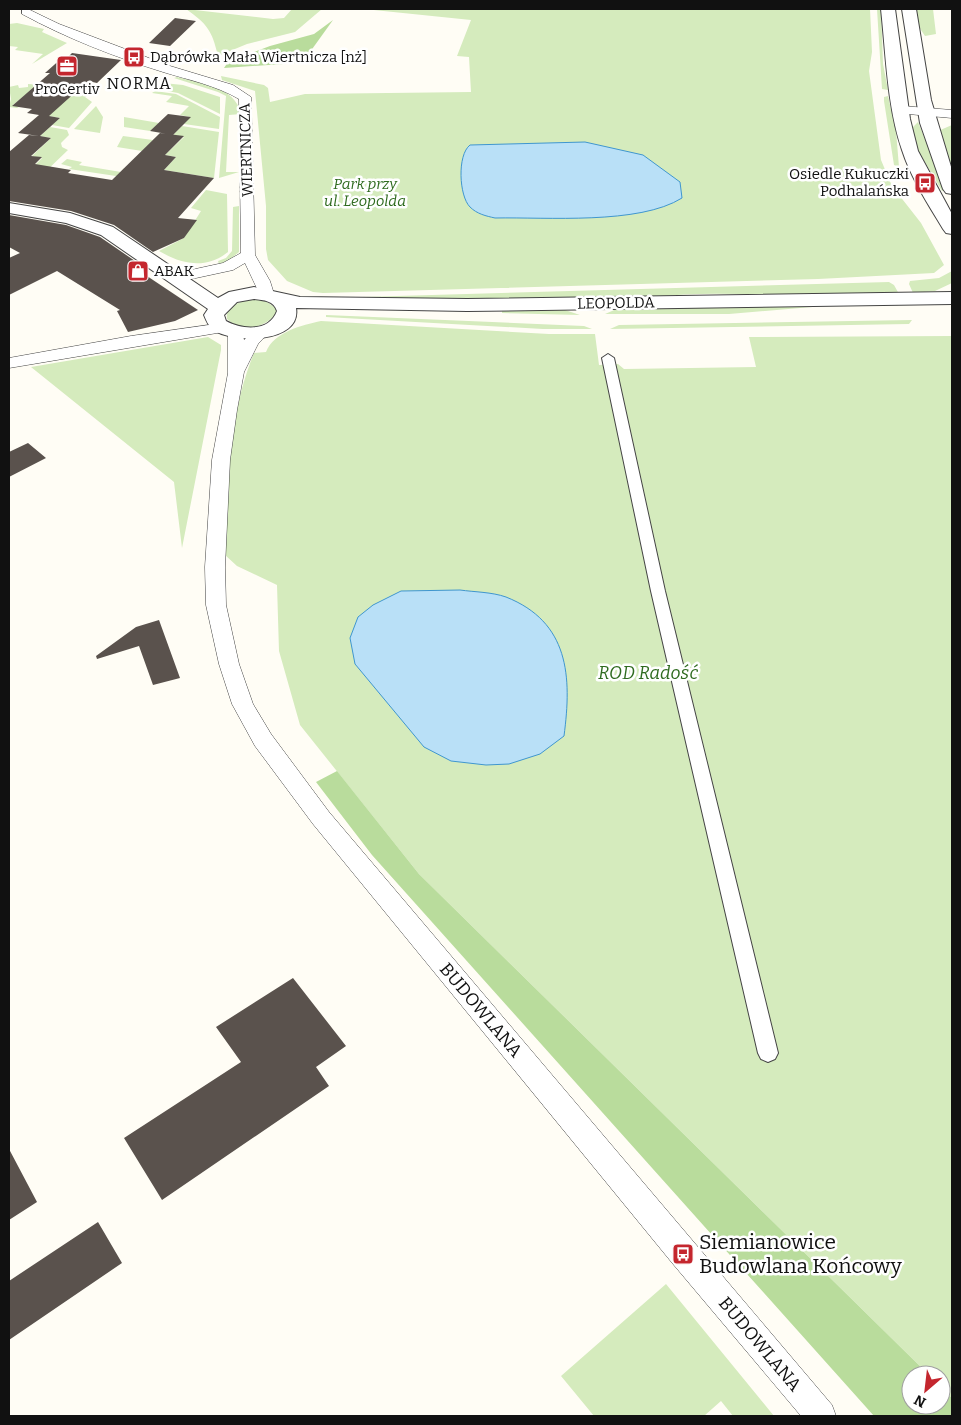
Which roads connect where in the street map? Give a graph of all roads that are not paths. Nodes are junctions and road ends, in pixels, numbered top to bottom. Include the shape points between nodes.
1 (888, 9) edge
2 (909, 9) edge
3 (26, 10) edge
4 (55, 27) junction
5 (952, 114) edge
6 (902, 115) junction
7 (925, 116) junction
8 (952, 122) edge
9 (952, 189) edge
10 (9, 208) edge
11 (952, 229) edge
12 (249, 258) junction
13 (175, 274) junction
14 (952, 288) edge
15 (931, 298) junction
16 (952, 298) edge
17 (277, 303) junction
18 (598, 312) junction
19 (952, 312) edge
20 (228, 313) junction
21 (261, 332) junction
22 (608, 358) dead end
23 (9, 363) edge
24 (236, 374) junction
25 (215, 567) joint
26 (768, 1053) dead end
27 (821, 1416) edge

1 - 6 street
2 - 7 street
3 - 4 street, WIERTNICZA
3 - 4 street, WIERTNICZA via 16,19
4 - 12 street, WIERTNICZA via 166,69 229,88 245,97
5 - 7 street
6 - 7 street
6 - 11 street via 910,151
7 - 8 street
7 - 9 street
10 - 13 street via 70,218 107,231
12 - 13 street via 228,267
12 - 17 street, WIERTNICZA
12 - 20 street, WIERTNICZA via 247,282
13 - 20 street
14 - 15 street
15 - 16 street, LEOPOLDA
15 - 18 street, LEOPOLDA
17 - 18 street, LEOPOLDA via 334,312
17 - 20 street, LEOPOLDA
17 - 21 street via 277,325
18 - 19 street, LEOPOLDA
20 - 21 street
20 - 23 street via 131,340
20 - 24 street, WIERTNICZA
21 - 24 street, WIERTNICZA via 251,342
22 - 26 street via 658,591
24 - 25 street, WIERTNICZA via 221,460
25 - 27 street, BUDOWLANA via 216,605 229,664 243,704 262,740 321,818

